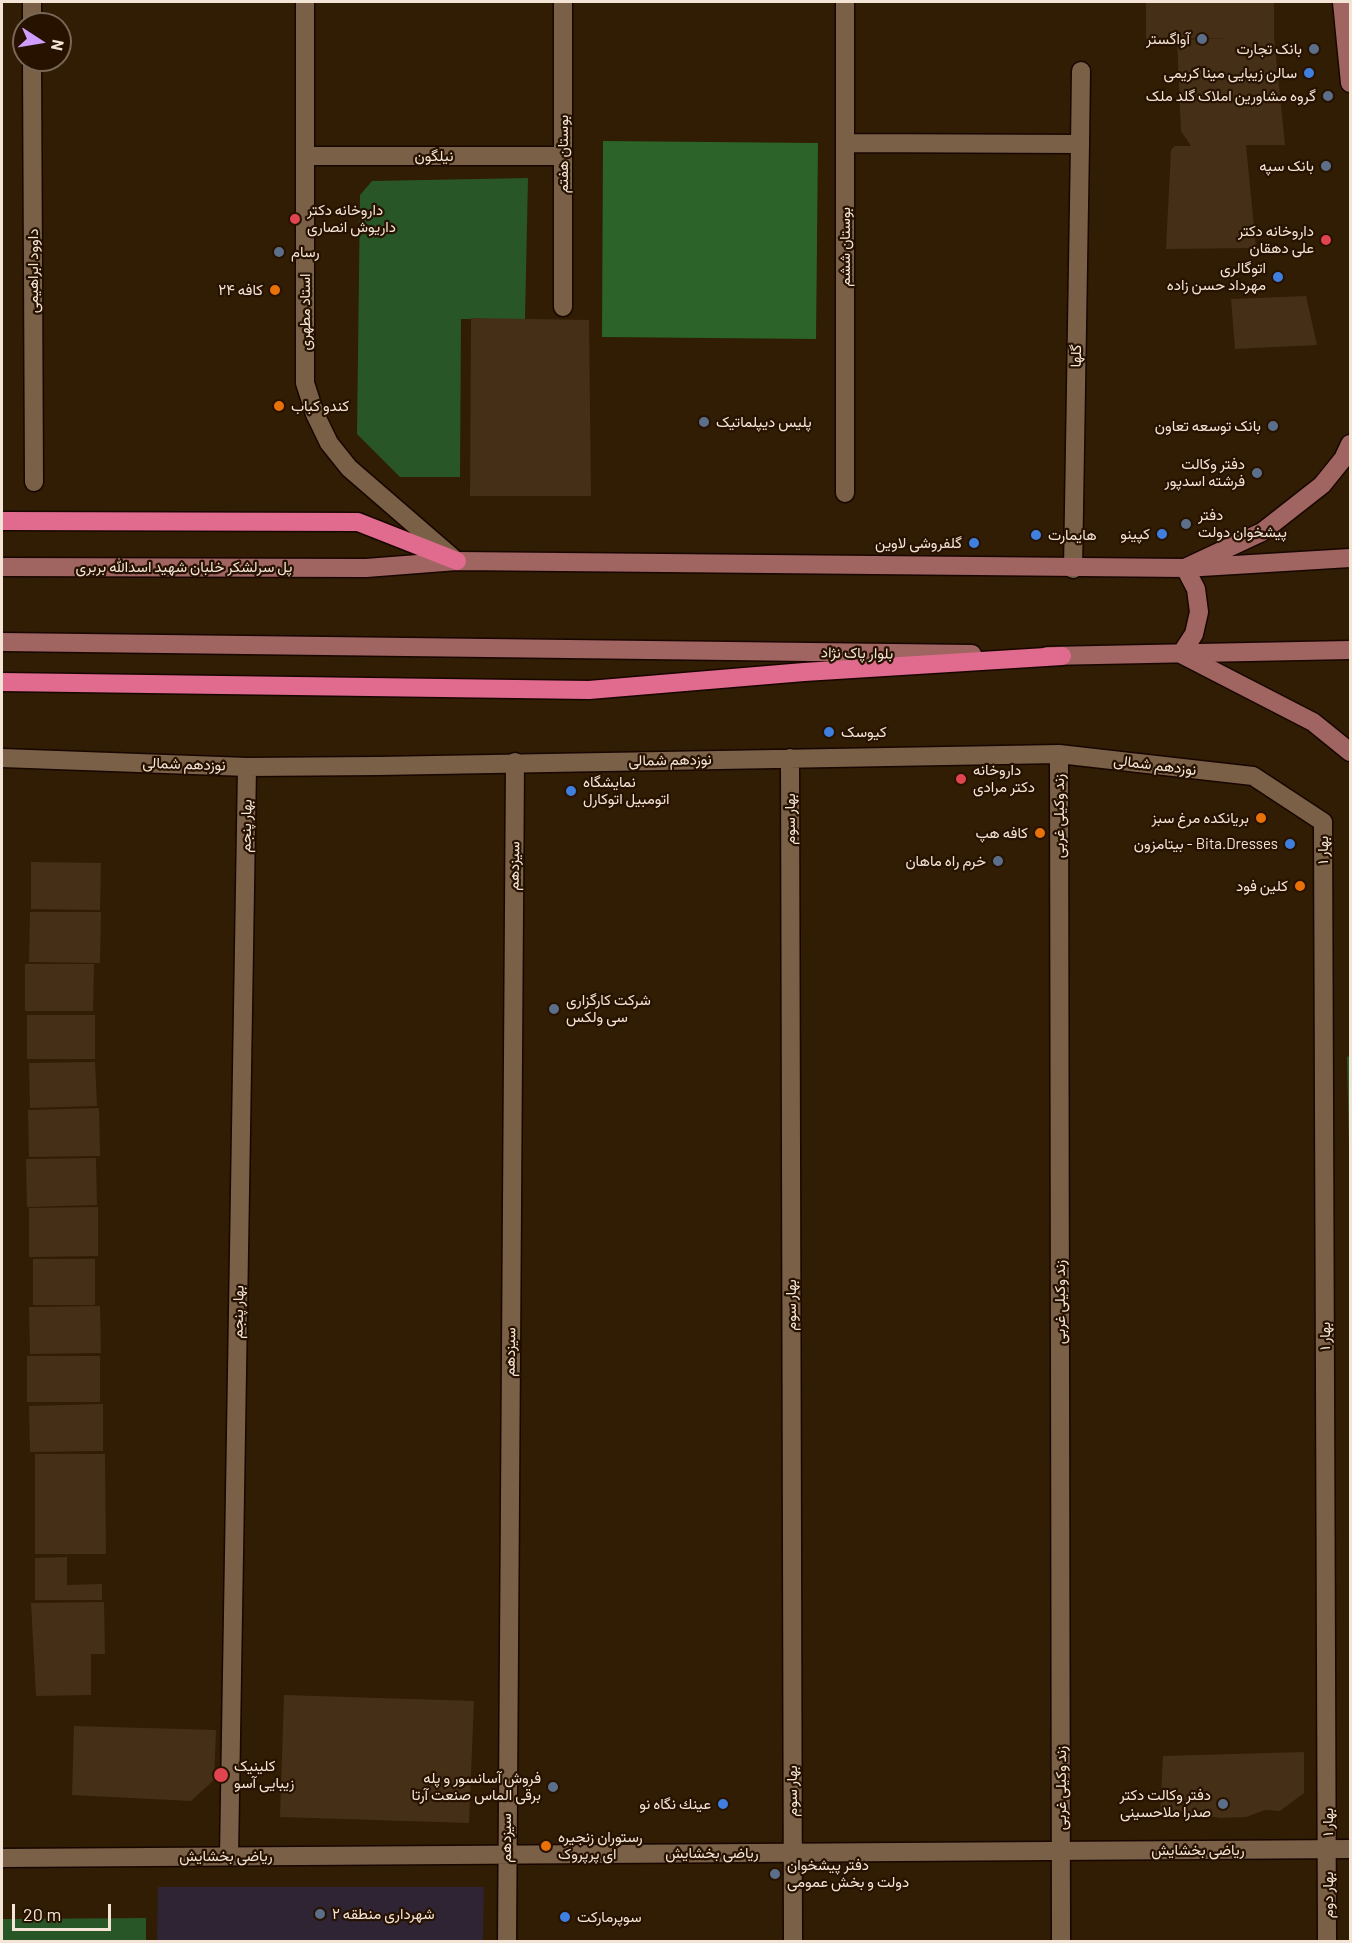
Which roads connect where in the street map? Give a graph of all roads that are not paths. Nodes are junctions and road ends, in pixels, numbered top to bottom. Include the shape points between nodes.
1 (305, 2) edge
2 (563, 2) edge
3 (845, 2) edge
4 (1342, 2) edge
5 (32, 72) edge
6 (1082, 72) dead end
7 (1350, 83) edge
8 (845, 142) junction
9 (1080, 144) junction
10 (305, 156) junction
11 (563, 156) junction
12 (564, 307) dead end
13 (1350, 444) edge
14 (34, 482) dead end
15 (845, 493) dead end
16 (2, 521) edge
17 (1350, 558) edge
18 (457, 561) junction
19 (2, 567) edge
20 (1185, 568) junction
21 (1073, 569) junction
22 (2, 642) edge
23 (1350, 650) edge
24 (1181, 654) junction
25 (1062, 656) junction
26 (2, 682) edge
27 (1350, 752) edge
28 (1059, 754) junction
29 (2, 758) edge
30 (790, 758) junction
31 (515, 762) junction
32 (247, 766) junction
33 (1323, 822) joint
34 (1328, 1849) junction
35 (1350, 1849) edge
36 (1061, 1851) junction
37 (793, 1853) junction
38 (506, 1854) junction
39 (229, 1857) junction
40 (2, 1858) edge
41 (507, 1941) edge
42 (793, 1941) edge
43 (1061, 1941) edge
44 (1327, 1941) edge

1 - 10 street, استاد مطهری
2 - 11 street, بوستان هفتم
3 - 8 street, بوستان ششم
4 - 7 main road
5 - 14 street, داوود ابراهیمی
6 - 9 street, گلها
8 - 9 street
8 - 15 street, بوستان ششم
9 - 21 street, گلها
10 - 11 street, نیلگون
10 - 18 street, استاد مطهری via 305,383 315,414 329,443 349,468
11 - 12 street, بوستان هفتم
13 - 20 main road via 1322,485 1262,532
16 - 18 highway via 358,522
17 - 20 main road
18 - 19 main road, پل سرلشکر خلبان شهید اسدالله بربری via 366,568
18 - 21 main road
20 - 21 main road
20 - 24 main road via 1196,589 1199,612 1194,634
22 - 25 main road, بلوار پاک نژاد
23 - 24 main road, بلوار پاک نژاد
24 - 25 main road, بلوار پاک نژاد
24 - 27 main road via 1313,722
25 - 26 highway via 589,690
28 - 30 street, نوزدهم شمالی
28 - 33 street, نوزدهم شمالی via 1253,776
28 - 36 street, زند وکیلی غربی
29 - 32 street, نوزدهم شمالی
30 - 31 street, نوزدهم شمالی
30 - 37 street, بهار سوم
31 - 32 street, نوزدهم شمالی
31 - 38 street, سیزدهم
32 - 39 street, بهار پنجم
33 - 34 street, بهار ۱
34 - 35 street, ریاضی بخشایش
34 - 36 street, ریاضی بخشایش
34 - 44 street, بهار دوم
36 - 37 street, ریاضی بخشایش
36 - 43 street, زند وکیلی غربی
37 - 38 street, ریاضی بخشایش
37 - 42 street, بهار سوم
38 - 39 street, ریاضی بخشایش
38 - 41 street, سیزدهم
39 - 40 street, ریاضی بخشایش

